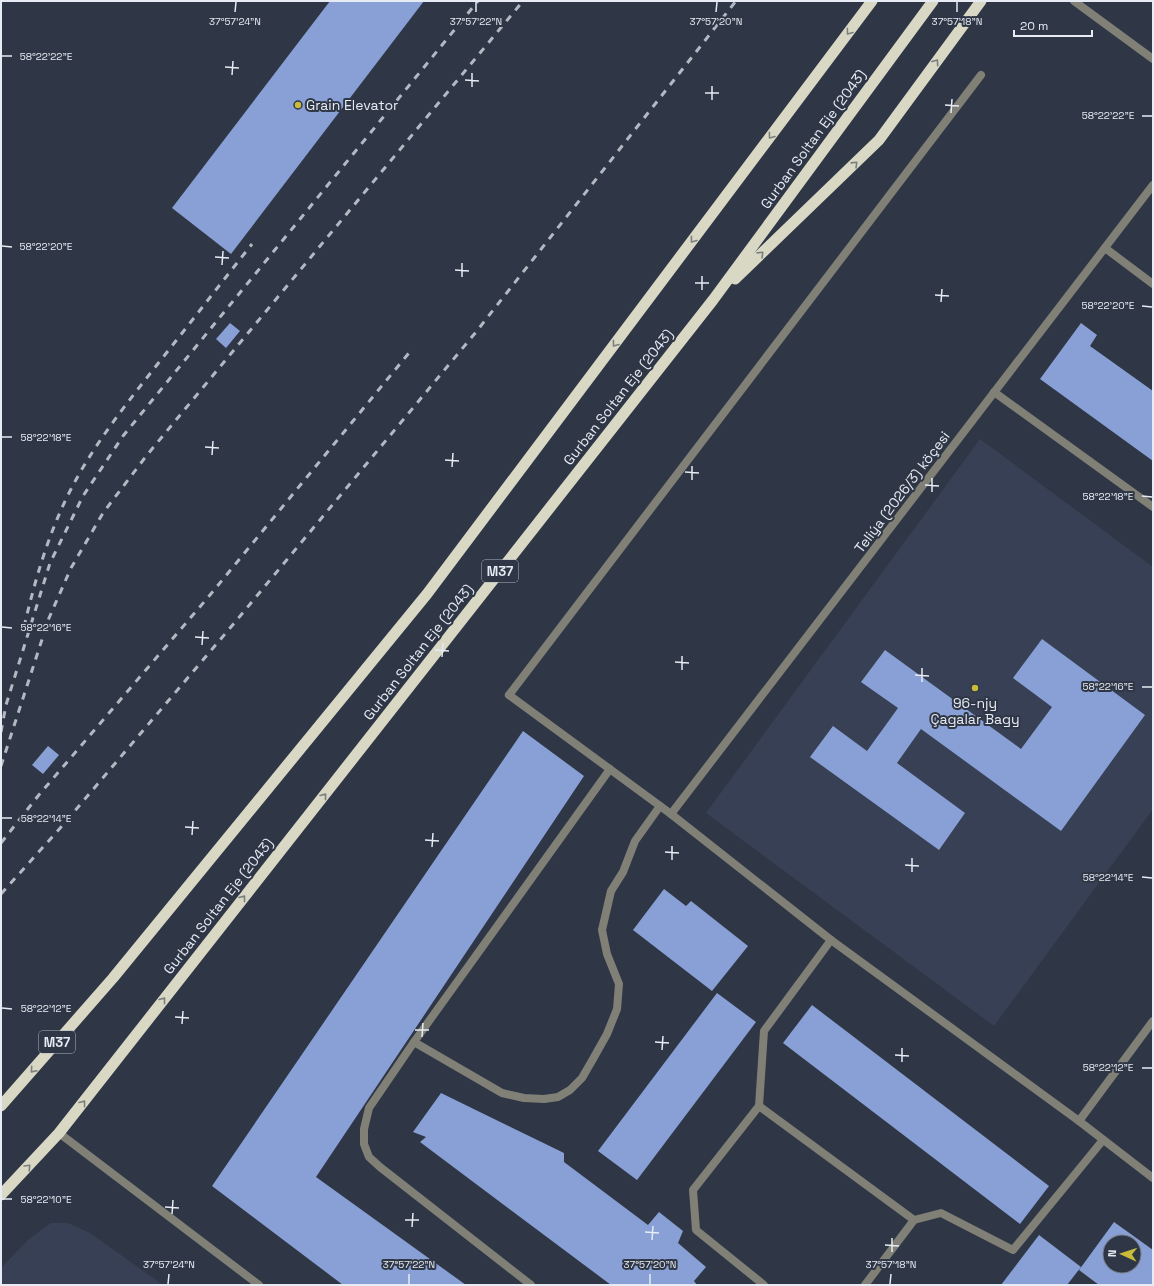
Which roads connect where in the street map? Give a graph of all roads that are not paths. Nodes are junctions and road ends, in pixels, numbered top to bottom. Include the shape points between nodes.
1 (872, 1) edge
2 (933, 1) edge
3 (981, 1) edge
4 (1074, 1) edge
5 (1153, 59) edge
6 (981, 76) dead end
7 (1153, 185) edge
8 (1105, 248) junction
9 (1153, 284) edge
10 (713, 300) junction
11 (994, 392) junction
12 (1153, 507) edge
13 (610, 769) junction
14 (660, 806) junction
15 (671, 814) junction
16 (831, 940) junction
17 (1153, 1021) edge
18 (414, 1042) junction
19 (1, 1106) edge
20 (759, 1106) junction
21 (1079, 1121) junction
22 (59, 1133) junction
23 (1103, 1140) junction
24 (1153, 1178) edge
25 (1, 1195) edge
26 (914, 1220) junction
27 (259, 1285) edge
28 (531, 1285) edge
29 (764, 1285) edge
30 (865, 1285) edge

1 -> 19 highway, Gurban Soltan Eje (2043) / M37 via 427,594 113,978
2 - 10 highway, Gurban Soltan Eje (2043) / M37
10 -> 3 highway via 879,140
4 - 5 street
6 - 13 street via 509,695
7 - 8 street, Teliýa (2026/3) köçesi
8 - 9 street
8 - 11 street, Teliýa (2026/3) köçesi
22 -> 10 highway, Gurban Soltan Eje (2043) / M37
11 - 12 street
11 - 15 street, Teliýa (2026/3) köçesi
13 - 14 street
13 - 18 street
14 - 15 street
14 - 18 street via 635,841 623,872 611,891 602,930 607,954 619,984 616,1009 607,1034 593,1059 582,1078 570,1090 558,1097 544,1099 502,1093
15 - 16 street
16 - 20 street via 764,1031
16 - 21 street
17 - 21 street
18 - 28 street via 369,1108 363,1138 369,1157
20 - 26 street
20 - 29 street via 693,1190 696,1230
21 - 23 street
25 -> 22 highway, Gurban Soltan Eje (2043) / M37
22 - 27 street
23 - 24 street
23 - 26 street via 1013,1250 941,1213
26 - 30 street

